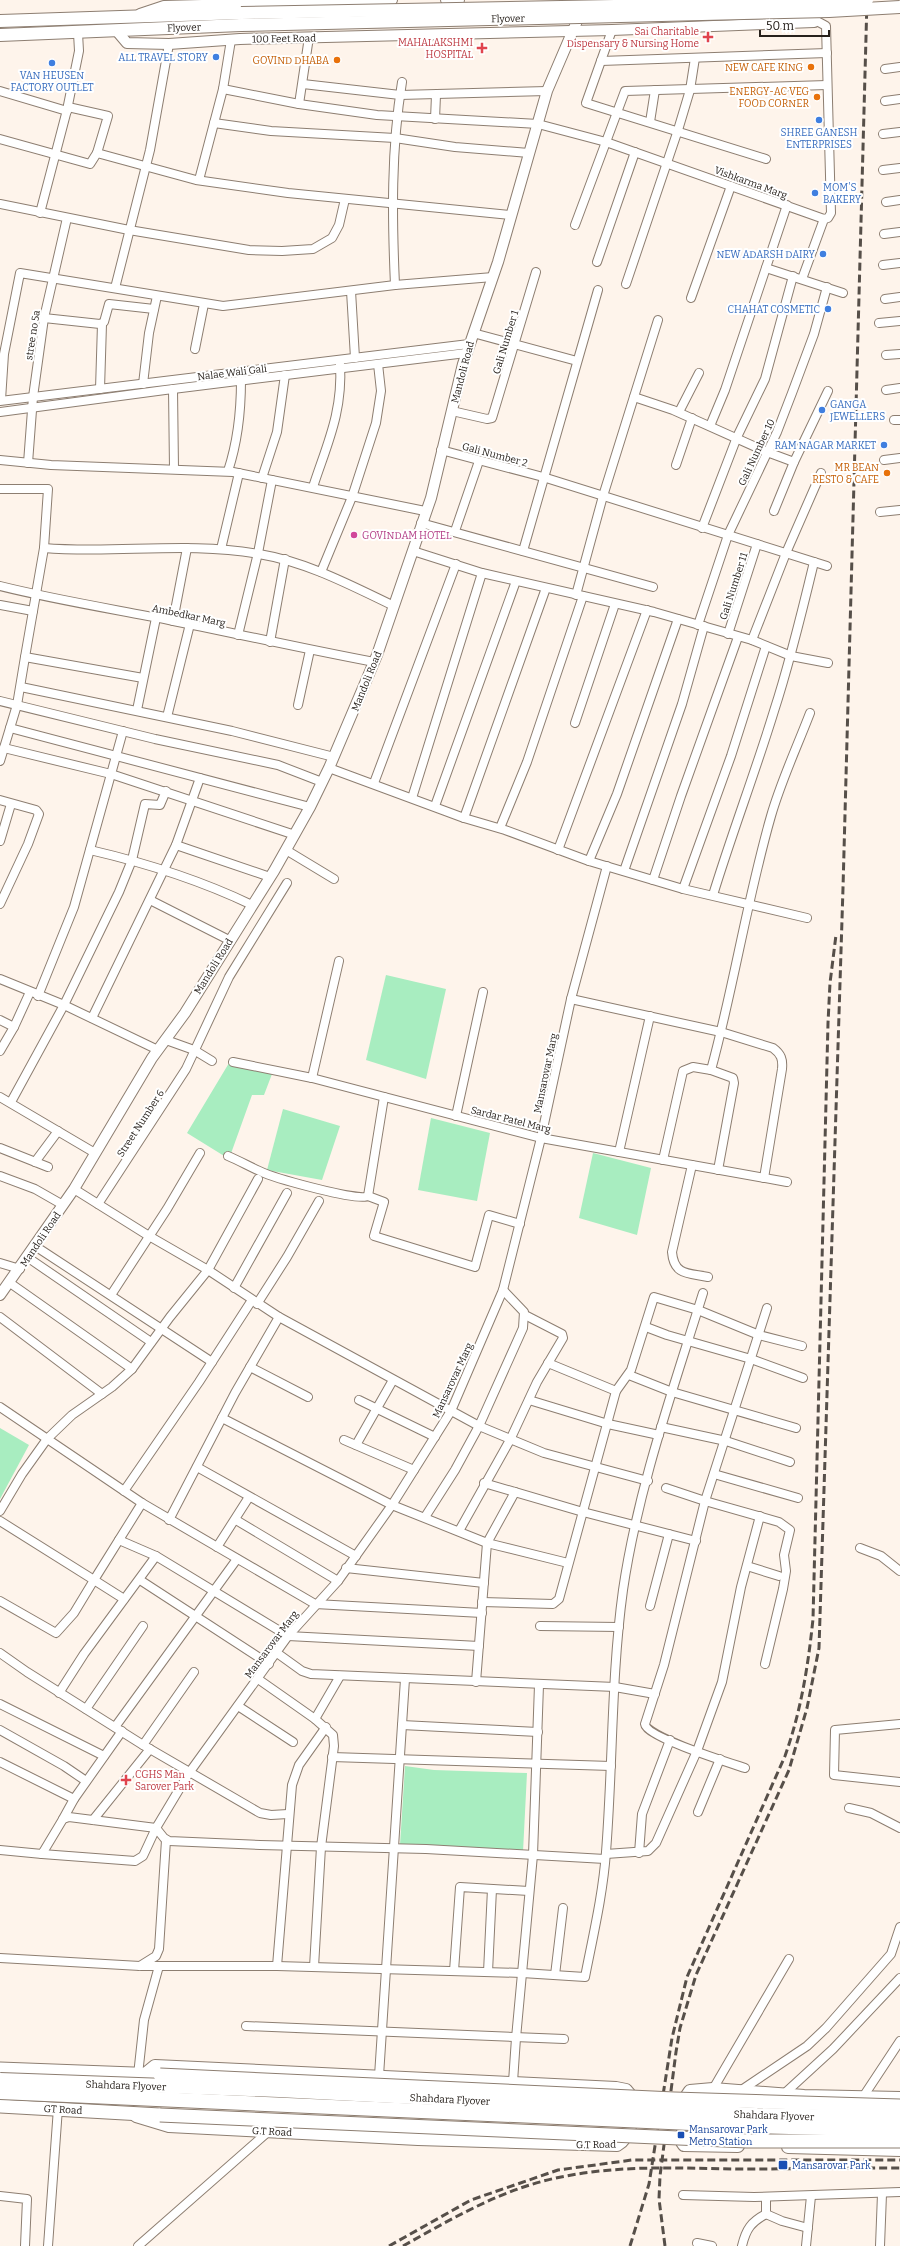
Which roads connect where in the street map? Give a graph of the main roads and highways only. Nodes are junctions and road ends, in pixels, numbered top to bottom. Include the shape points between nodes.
1 (866, 0) edge
2 (900, 7) edge
3 (0, 21) edge
4 (0, 35) edge
5 (0, 2069) edge
6 (141, 2075) junction
7 (0, 2080) edge
8 (0, 2092) edge
9 (900, 2098) edge
10 (0, 2106) edge
11 (900, 2106) edge
12 (126, 2113) junction
13 (900, 2118) edge
14 (900, 2130) edge
15 (900, 2141) edge
16 (900, 2150) edge

1 - 3 main road, Flyover, bridge
2 - 4 main road, Flyover, bridge
5 - 6 main road, Shahdara Flyover
6 - 11 main road, Shahdara Flyover, bridge via 697,2100
6 - 12 main road, G.T Road via 155,2066 513,2082 626,2090 631,2096 629,2133 625,2141 617,2145 418,2139 169,2126
7 - 13 highway, Shahdara Flyover, bridge via 271,2090 757,2115
8 - 14 highway, Shahdara Flyover, bridge via 749,2126
9 - 16 main road via 713,2089 690,2091 686,2097 682,2142 684,2145
10 - 12 main road, GT Road
12 - 15 main road, bridge via 747,2141

